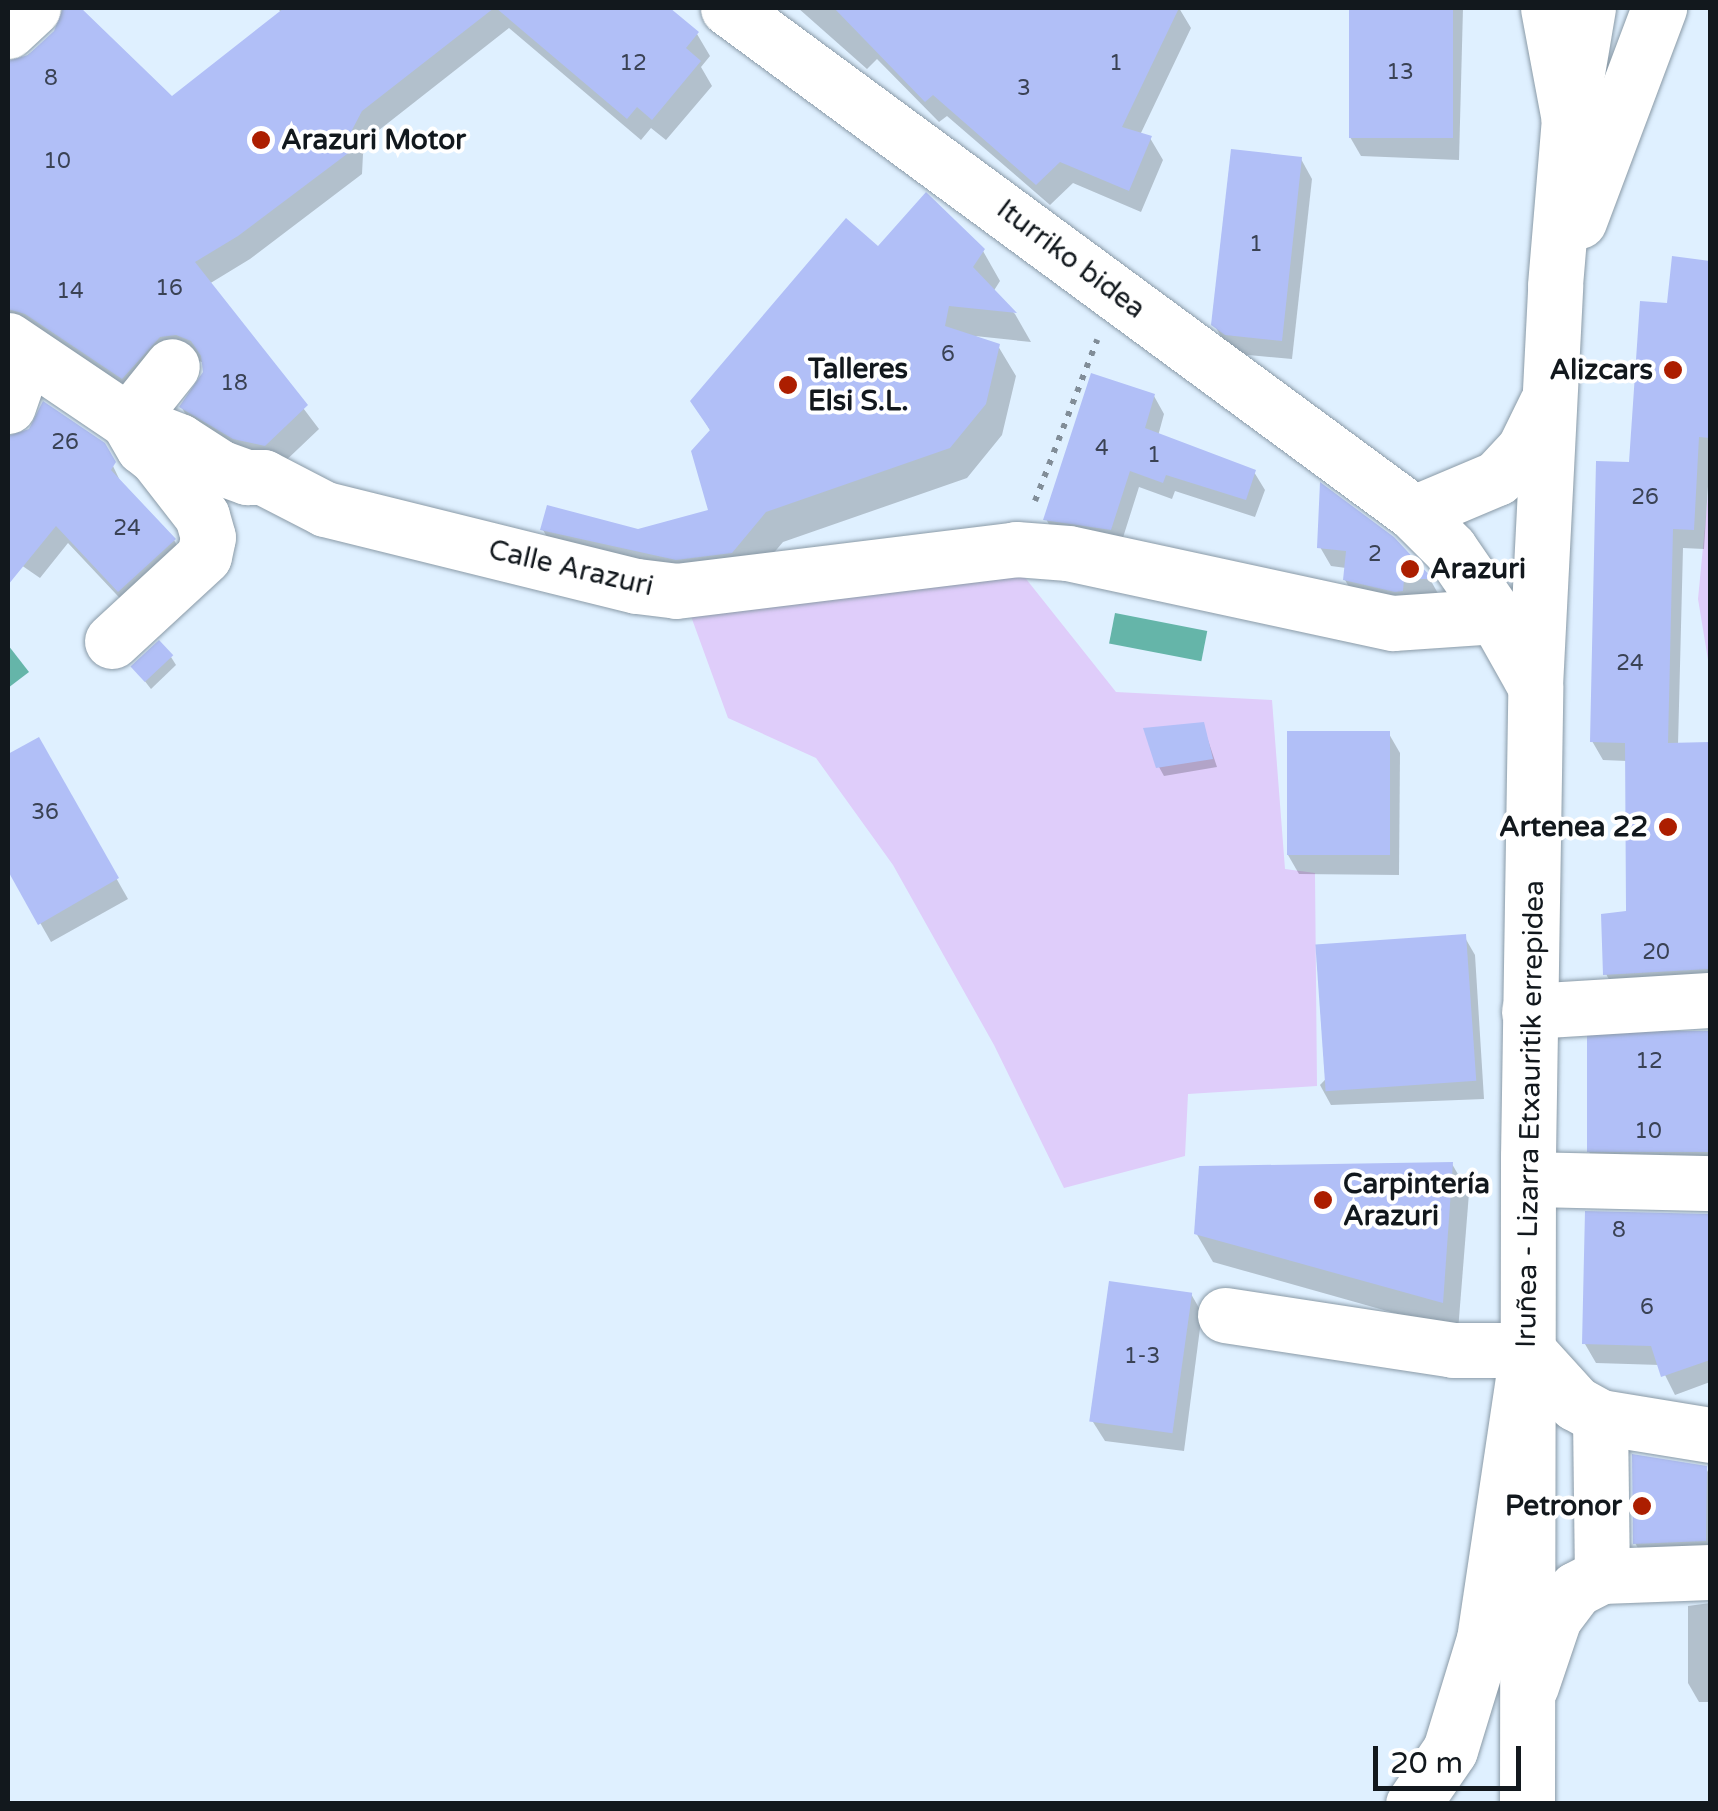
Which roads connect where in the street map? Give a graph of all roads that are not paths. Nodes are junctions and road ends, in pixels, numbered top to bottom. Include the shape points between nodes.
1 (33, 8) edge
2 (728, 8) edge
3 (1548, 8) edge
4 (1588, 8) edge
5 (1659, 8) edge
6 (8, 31) edge
7 (1569, 120) junction
8 (1555, 285) junction
9 (17, 347) edge
10 (172, 366) dead end
11 (1548, 402) junction
12 (8, 406) edge
13 (128, 422) junction
14 (1432, 531) junction
15 (1542, 536) junction
16 (1496, 616) junction
17 (112, 641) dead end
18 (1535, 686) junction
19 (1710, 1000) edge
20 (1530, 1011) junction
21 (1530, 1179) junction
22 (1710, 1183) edge
23 (1225, 1315) dead end
24 (1527, 1350) junction
25 (1600, 1418) junction
26 (1710, 1435) edge
27 (1710, 1572) edge
28 (1602, 1576) junction
29 (1526, 1700) junction
30 (1413, 1804) edge
31 (1527, 1804) edge

1 - 6 main road
2 - 14 main road, Iturriko bidea
3 - 7 main road
4 - 7 main road, Iruñea - Lizarra Etxauritik errepidea
5 - 8 main road
7 - 8 main road, Iruñea - Lizarra Etxauritik errepidea
8 - 11 main road, Iruñea - Lizarra Etxauritik errepidea
9 - 12 main road
9 - 13 main road
10 - 13 main road
11 - 14 main road via 1524,449
11 - 15 main road, Iruñea - Lizarra Etxauritik errepidea
13 - 16 main road, Calle Arazuri via 325,508 637,586 676,591 1016,548 1068,553 1393,623
13 - 17 main road via 202,516 208,537 204,556
14 - 15 main road via 1468,554
14 - 16 main road
15 - 18 main road, Iruñea - Lizarra Etxauritik errepidea
16 - 18 main road
18 - 20 main road, Iruñea - Lizarra Etxauritik errepidea
19 - 20 main road
20 - 21 main road, Iruñea - Lizarra Etxauritik errepidea
21 - 22 main road
21 - 24 main road, Iruñea - Lizarra Etxauritik errepidea
23 - 24 main road via 1453,1350
24 - 25 main road via 1575,1404
24 - 29 main road, Iruñea - Lizarra Etxauritik errepidea
24 - 30 main road via 1484,1639 1450,1750
25 - 26 main road
25 - 28 main road
27 - 28 main road
28 - 29 main road via 1576,1589 1554,1618
29 - 31 main road, Iruñea - Lizarra Etxauritik errepidea

